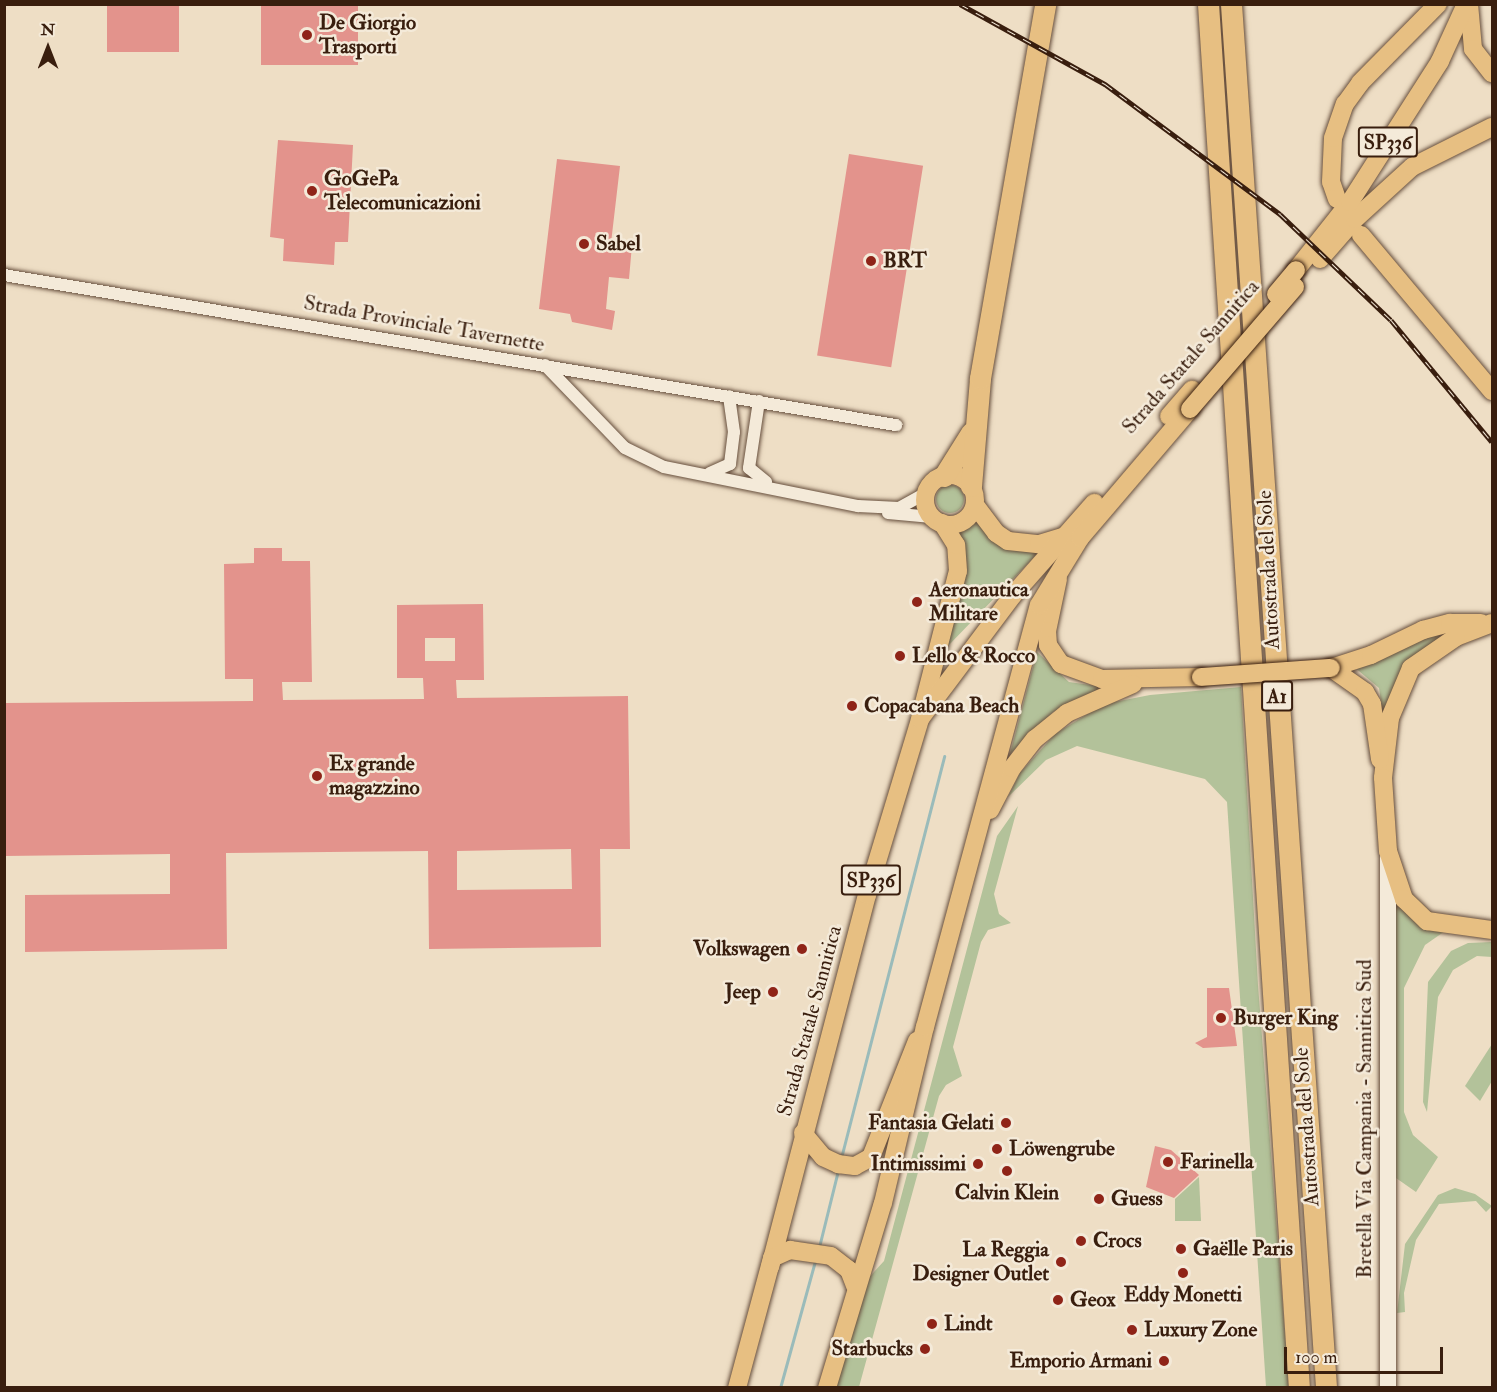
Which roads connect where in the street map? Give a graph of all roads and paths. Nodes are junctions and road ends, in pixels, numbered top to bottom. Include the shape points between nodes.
1 (1208, 4) edge
2 (1231, 4) edge
3 (1438, 4) edge
4 (1468, 4) edge
5 (1043, 10) edge
6 (1492, 73) edge
7 (1492, 127) edge
8 (1337, 199) dead end
9 (1361, 235) dead end
10 (4, 275) edge
11 (1296, 279) junction
12 (545, 365) junction
13 (1492, 391) edge
14 (729, 396) junction
15 (759, 401) junction
16 (896, 425) dead end
17 (973, 430) junction
18 (704, 474) junction
19 (944, 476) junction
20 (777, 489) junction
21 (926, 493) junction
22 (973, 495) junction
23 (870, 507) junction
24 (937, 520) junction
25 (1064, 536) junction
26 (1059, 572) junction
27 (1489, 623) edge
28 (1331, 668) junction
29 (1137, 682) junction
30 (921, 719) junction
31 (1383, 777) junction
32 (976, 842) junction
33 (1388, 851) junction
34 (1492, 930) edge
35 (926, 1027) junction
36 (803, 1133) junction
37 (771, 1263) junction
38 (855, 1286) junction
39 (737, 1388) edge
40 (827, 1388) edge
41 (1299, 1388) edge
42 (1326, 1388) edge
43 (1388, 1388) edge

1 - 41 highway, Autostrada del Sole / A1
2 - 42 highway, Autostrada del Sole / A1
3 - 8 main road via 1360,83 1345,104 1333,138 1331,182
4 - 6 main road, SP336 via 1473,48
4 - 11 main road, Strada Statale Sannitica / SP336 via 1440,61
5 - 17 highway
7 - 11 main road via 1412,167
9 - 13 main road
10 - 12 street, Strada Provinciale Tavernette
11 - 25 main road, Strada Statale Sannitica / SP336, bridge
11 - 26 main road, Strada Statale Sannitica / SP336, bridge via 1080,538
12 - 14 street
12 - 18 street, Strada Provinciale Tavernette via 641,459
14 - 15 street
14 - 18 street via 734,432 730,464 722,471
15 - 16 street
15 - 20 street via 749,468
17 - 19 highway
17 - 22 highway
18 - 20 street, Strada Provinciale Tavernette
19 - 21 main road
19 - 22 main road via 959,477
20 - 23 street, Strada Provinciale Tavernette
21 - 23 street, Strada Provinciale Tavernette via 899,508
21 - 24 main road
22 - 24 main road via 962,522
22 - 25 main road via 996,533 1008,541 1039,544
23 - 24 street, Strada Provinciale Tavernette
24 - 30 main road, Strada Statale Sannitica via 956,545 958,571
25 - 30 main road, Strada Statale Sannitica / SP336 via 974,644
26 - 29 main road, Strada Statale Sannitica / SP336 via 1047,631 1048,645 1061,664 1086,676
26 - 32 main road, Strada Statale Sannitica / SP336 via 1037,611
27 - 28 main road, Strada Statale Sannitica via 1450,622
27 - 31 main road via 1428,653 1412,668 1390,718
28 - 29 main road, Strada Statale Sannitica / SP336, bridge
28 - 31 main road via 1353,680 1372,704
29 - 32 main road, Strada Statale Sannitica / SP336 via 1067,713 1035,738 1012,768
30 - 36 main road, Strada Statale Sannitica / SP336
31 - 33 main road
32 - 35 main road, Strada Statale Sannitica / SP336
33 - 34 main road via 1404,899 1427,921
33 - 43 street, Bretella Via Campania - Sannitica Sud
35 - 36 main road via 903,1067 871,1157 855,1166 838,1164 823,1157
35 - 38 main road, Strada Statale Sannitica / SP336 via 884,1203
36 - 37 main road, Strada Statale Sannitica / SP336
37 - 38 main road via 790,1250 831,1256 849,1270
37 - 39 main road, Strada Statale Sannitica / SP336
38 - 40 main road, Strada Statale Sannitica

